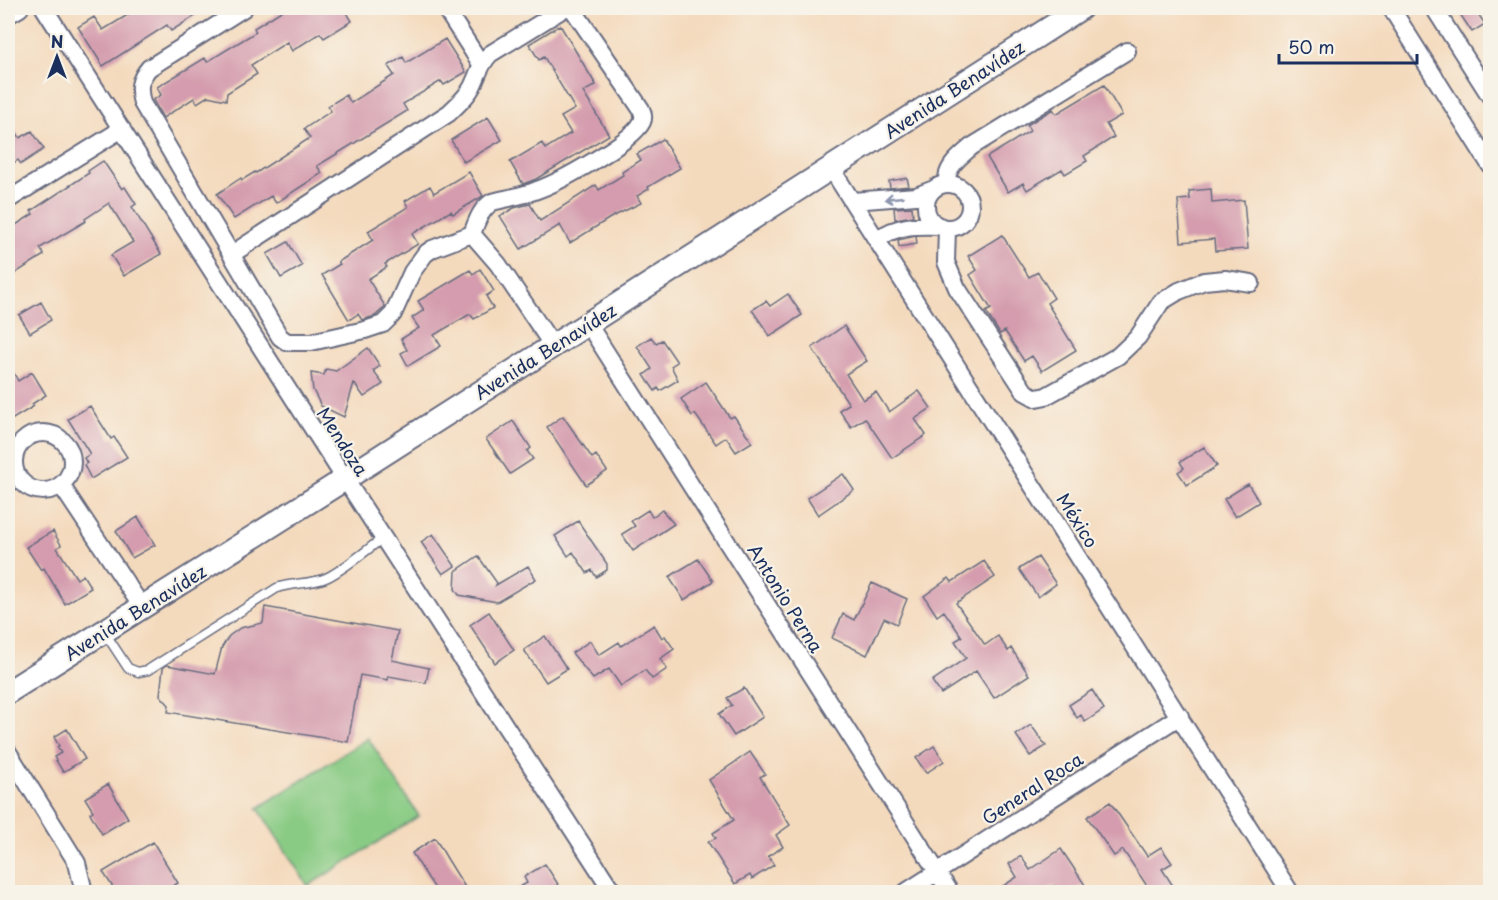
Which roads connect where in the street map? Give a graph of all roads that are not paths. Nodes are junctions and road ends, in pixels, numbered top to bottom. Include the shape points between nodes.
1 (20, 8) edge
2 (44, 8) edge
3 (244, 8) edge
4 (445, 8) edge
5 (1081, 8) edge
6 (1391, 8) edge
7 (1434, 8) edge
8 (8, 15) edge
9 (1127, 51) dead end
10 (481, 64) junction
11 (1491, 96) edge
12 (122, 129) junction
13 (1491, 165) edge
14 (831, 168) junction
15 (940, 187) junction
16 (8, 200) edge
17 (853, 201) junction
18 (943, 227) junction
19 (472, 234) junction
20 (878, 239) junction
21 (232, 254) junction
22 (1251, 283) dead end
23 (588, 324) junction
24 (553, 346) junction
25 (345, 479) junction
26 (61, 485) dead end
27 (383, 538) junction
28 (142, 607) junction
29 (104, 632) junction
30 (8, 692) edge
31 (1180, 716) junction
32 (8, 752) edge
33 (938, 872) junction
34 (84, 892) edge
35 (613, 892) edge
36 (906, 892) edge
37 (950, 892) edge
38 (1290, 892) edge

1 - 8 street
2 - 12 street, Mendoza
3 - 21 street via 149,68 139,85 142,103
4 - 10 street
5 - 14 main road, Avenida Benavídez
6 - 13 street
7 - 11 street
9 - 15 street via 971,147 955,161
10 - 19 street via 490,54 554,14 572,8 644,117 624,140 589,164 540,189 492,202 480,213
10 - 21 street via 465,97 449,113
12 - 16 street
12 - 25 street, Mendoza
14 - 17 street, México
14 - 23 main road, Avenida Benavídez
15 -> 17 street via 916,196
15 - 18 street via 929,195 927,209 934,222
15 - 18 street via 961,188 970,206 961,224
17 - 20 street, México
18 - 20 street via 920,225 890,231
18 - 22 street via 946,262 957,288 1025,392 1036,398 1047,396 1118,356 1138,337 1161,302 1179,291 1204,281
19 - 21 street via 425,254 411,272 393,314 383,324 296,344 280,337
19 - 24 street via 498,264
20 - 31 street, México
23 - 24 main road, Avenida Benavídez
23 - 33 street, Antonio Perna
24 - 25 main road, Avenida Benavídez
25 - 27 street, Mendoza
25 - 28 main road, Avenida Benavídez
26 - 28 street
27 - 29 lane via 327,577 277,588 148,670 128,668
27 - 35 street, Mendoza
28 - 29 main road, Avenida Benavídez
29 - 30 main road, Avenida Benavídez
31 - 33 street, General Roca
31 - 38 street, México
32 - 34 street via 77,863
33 - 36 street, General Roca
33 - 37 street, Antonio Perna

